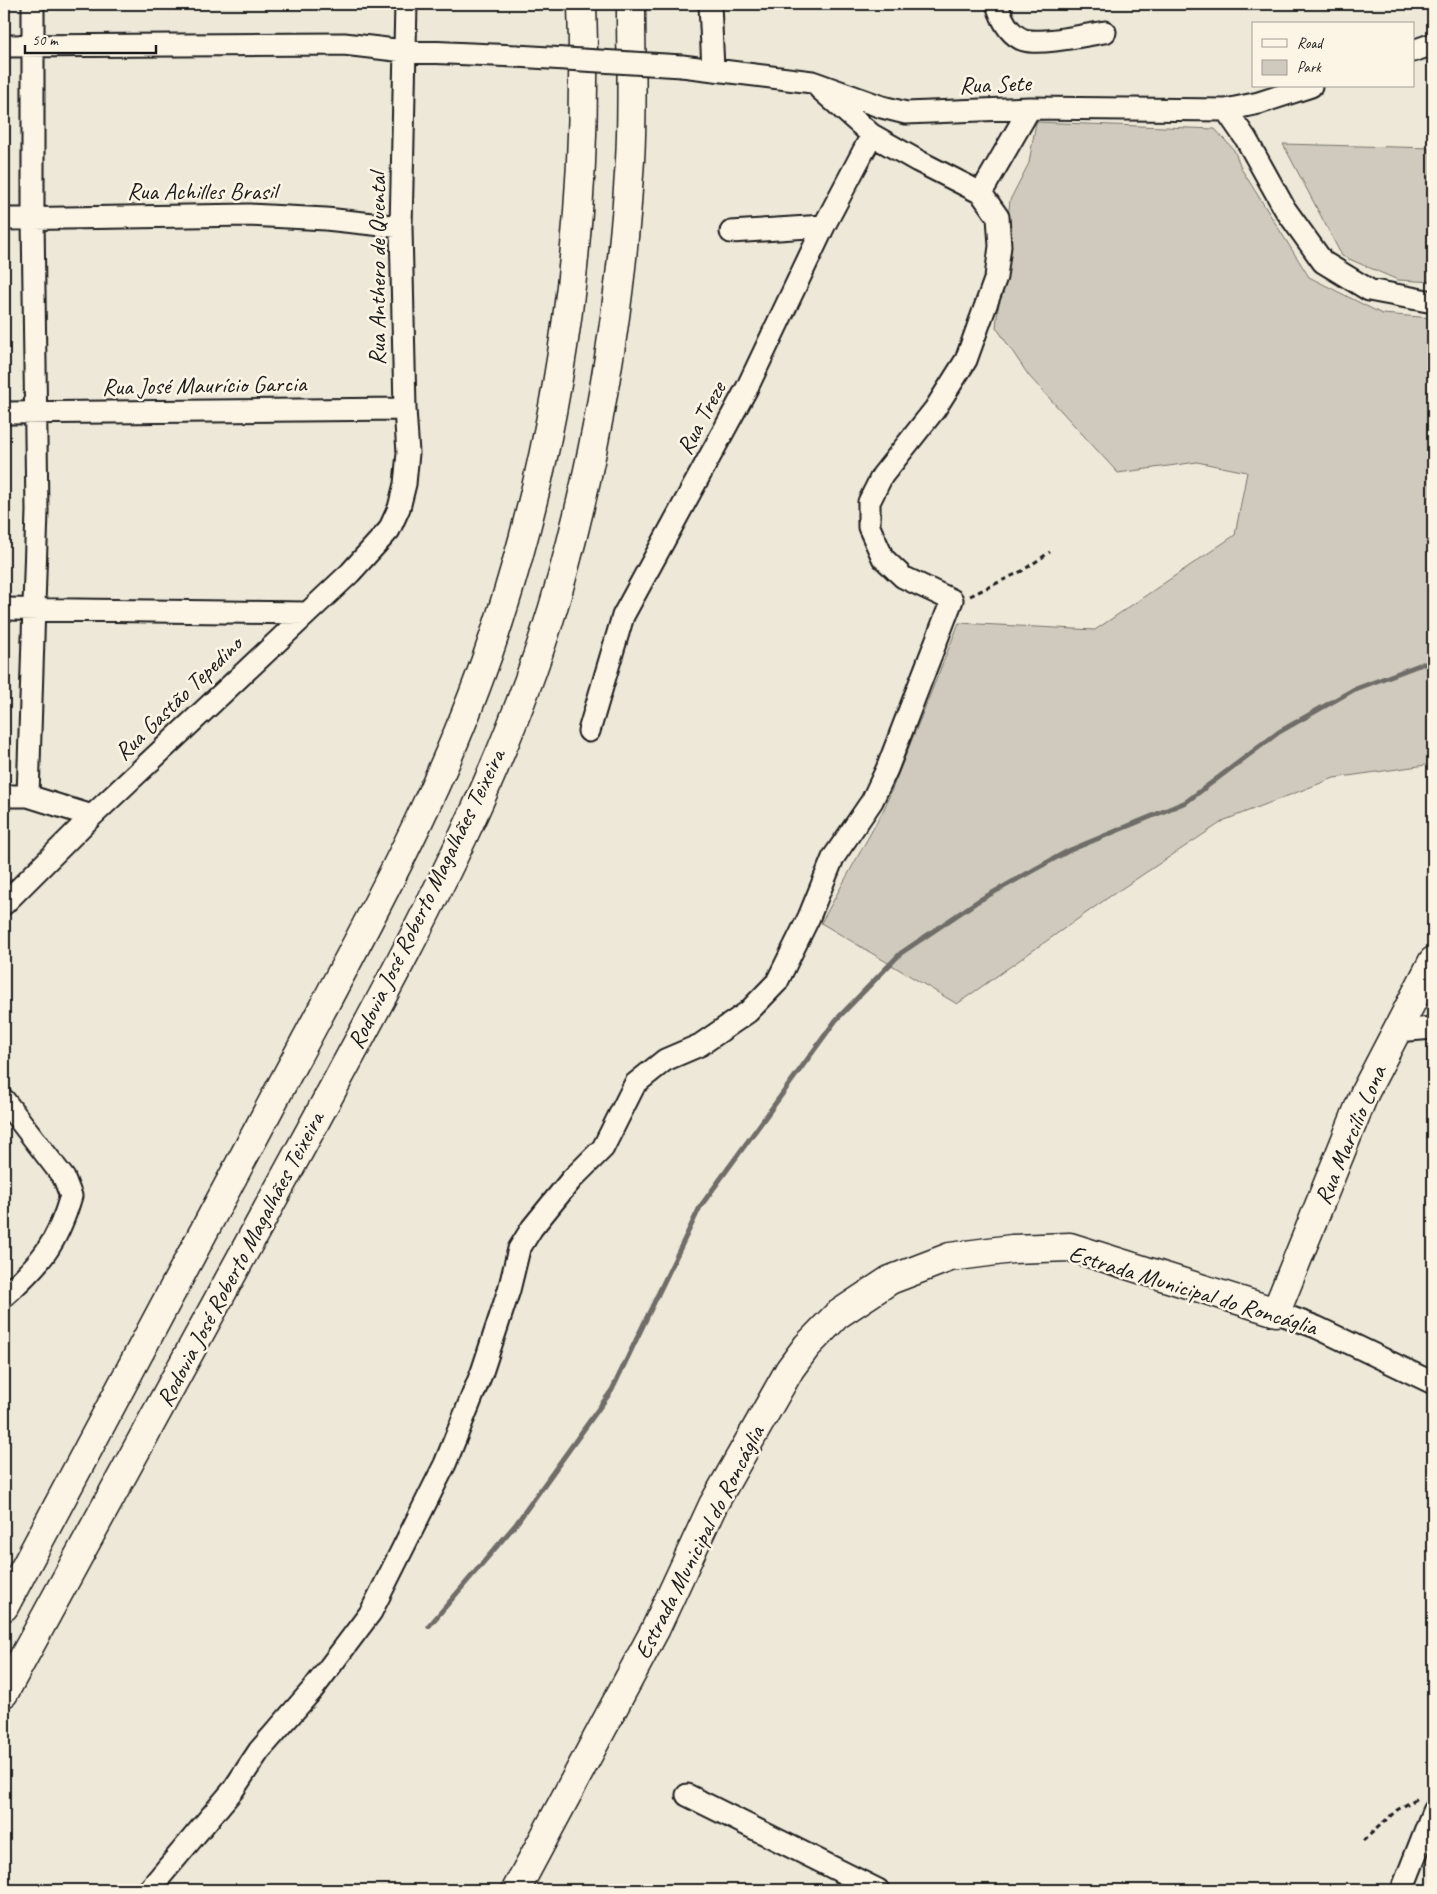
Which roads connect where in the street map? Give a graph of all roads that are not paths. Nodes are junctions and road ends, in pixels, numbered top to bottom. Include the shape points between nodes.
1 (33, 4) edge
2 (406, 4) edge
3 (582, 4) edge
4 (631, 4) edge
5 (710, 4) edge
6 (997, 4) edge
7 (1105, 32) dead end
8 (1433, 44) edge
9 (4, 46) edge
10 (33, 46) junction
11 (404, 51) junction
12 (1414, 51) edge
13 (712, 69) junction
14 (812, 82) junction
15 (1306, 88) edge
16 (1030, 108) junction
17 (1226, 110) junction
18 (872, 135) junction
19 (981, 192) junction
20 (33, 218) junction
21 (4, 219) edge
22 (824, 226) junction
23 (401, 227) junction
24 (731, 232) dead end
25 (1433, 302) edge
26 (405, 409) junction
27 (4, 413) edge
28 (36, 413) junction
29 (389, 530) joint
30 (4, 609) edge
31 (33, 609) junction
32 (305, 614) junction
33 (589, 731) dead end
34 (4, 796) edge
35 (28, 796) junction
36 (92, 816) junction
37 (4, 904) edge
38 (1433, 961) edge
39 (1433, 1028) edge
40 (1397, 1031) junction
41 (4, 1100) edge
42 (4, 1296) edge
43 (1276, 1312) junction
44 (1433, 1383) edge
45 (4, 1607) edge
46 (4, 1693) edge
47 (688, 1795) dead end
48 (1429, 1803) edge
49 (149, 1890) edge
50 (516, 1890) edge
51 (878, 1890) edge
52 (1402, 1890) edge

1 - 10 street
2 - 11 street, Rua Anthero de Quental
3 - 45 main road, Rodovia José Roberto Magalhães Teixeira via 581,178 575,266 552,406 529,517 499,624 469,706 396,871
4 - 46 main road, Rodovia José Roberto Magalhães Teixeira via 630,156 616,303 602,396 561,580 526,688 464,834 396,970
5 - 13 street
6 - 7 street via 1013,34 1023,40
8 - 12 street
9 - 10 street, Rua Sete
10 - 11 street, Rua Sete via 344,44
10 - 20 street
11 - 13 street, Rua Sete, bridge
11 - 23 street, Rua Anthero de Quental
13 - 14 street, Rua Sete
14 - 16 street, Rua Sete via 882,107 906,112
14 - 18 street
15 - 17 street, Rua Sete
16 - 17 street, Rua Sete
16 - 19 street
17 - 25 street via 1285,208 1323,262 1369,290
18 - 19 street
18 - 22 street, Rua Treze
19 - 49 street via 998,217 1000,246 996,277 966,360 935,409 882,476 870,502 870,527 883,558 903,577 952,600 872,801 833,858 777,982 748,1012 700,1045 665,1060 635,1084 603,1148 571,1180 532,1228 519,1249 510,1290 482,1372 445,1464 371,1612 313,1690 258,1751 233,1790
20 - 21 street, Rua Achilles Brasil
20 - 23 street, Rua Achilles Brasil via 249,215
20 - 28 street
22 - 24 street
22 - 33 street, Rua Treze via 747,388 623,616
23 - 26 street, Rua Anthero de Quental
26 - 28 street, Rua José Maurício Garcia
26 - 29 street, Rua Anthero de Quental via 408,453 405,484
27 - 28 street, Rua José Maurício Garcia
28 - 31 street
29 - 32 street, Rua Gastão Tepedino via 350,573
30 - 31 street
31 - 32 street
31 - 35 street
32 - 36 street, Rua Gastão Tepedino
34 - 35 street
35 - 36 street
36 - 37 street, Rua Gastão Tepedino
38 - 40 main road, Rua Marcílio Lona
39 - 40 street
40 - 43 main road, Rua Marcílio Lona via 1366,1092
41 - 42 street via 68,1185 71,1196 56,1240 27,1276
43 - 44 street, Estrada Municipal do Roncáglia via 1316,1327
43 - 50 main road, Estrada Municipal do Roncáglia via 1070,1247 1012,1249 950,1257 890,1280 837,1315 790,1368 712,1505 655,1630
47 - 51 street
48 - 52 street

